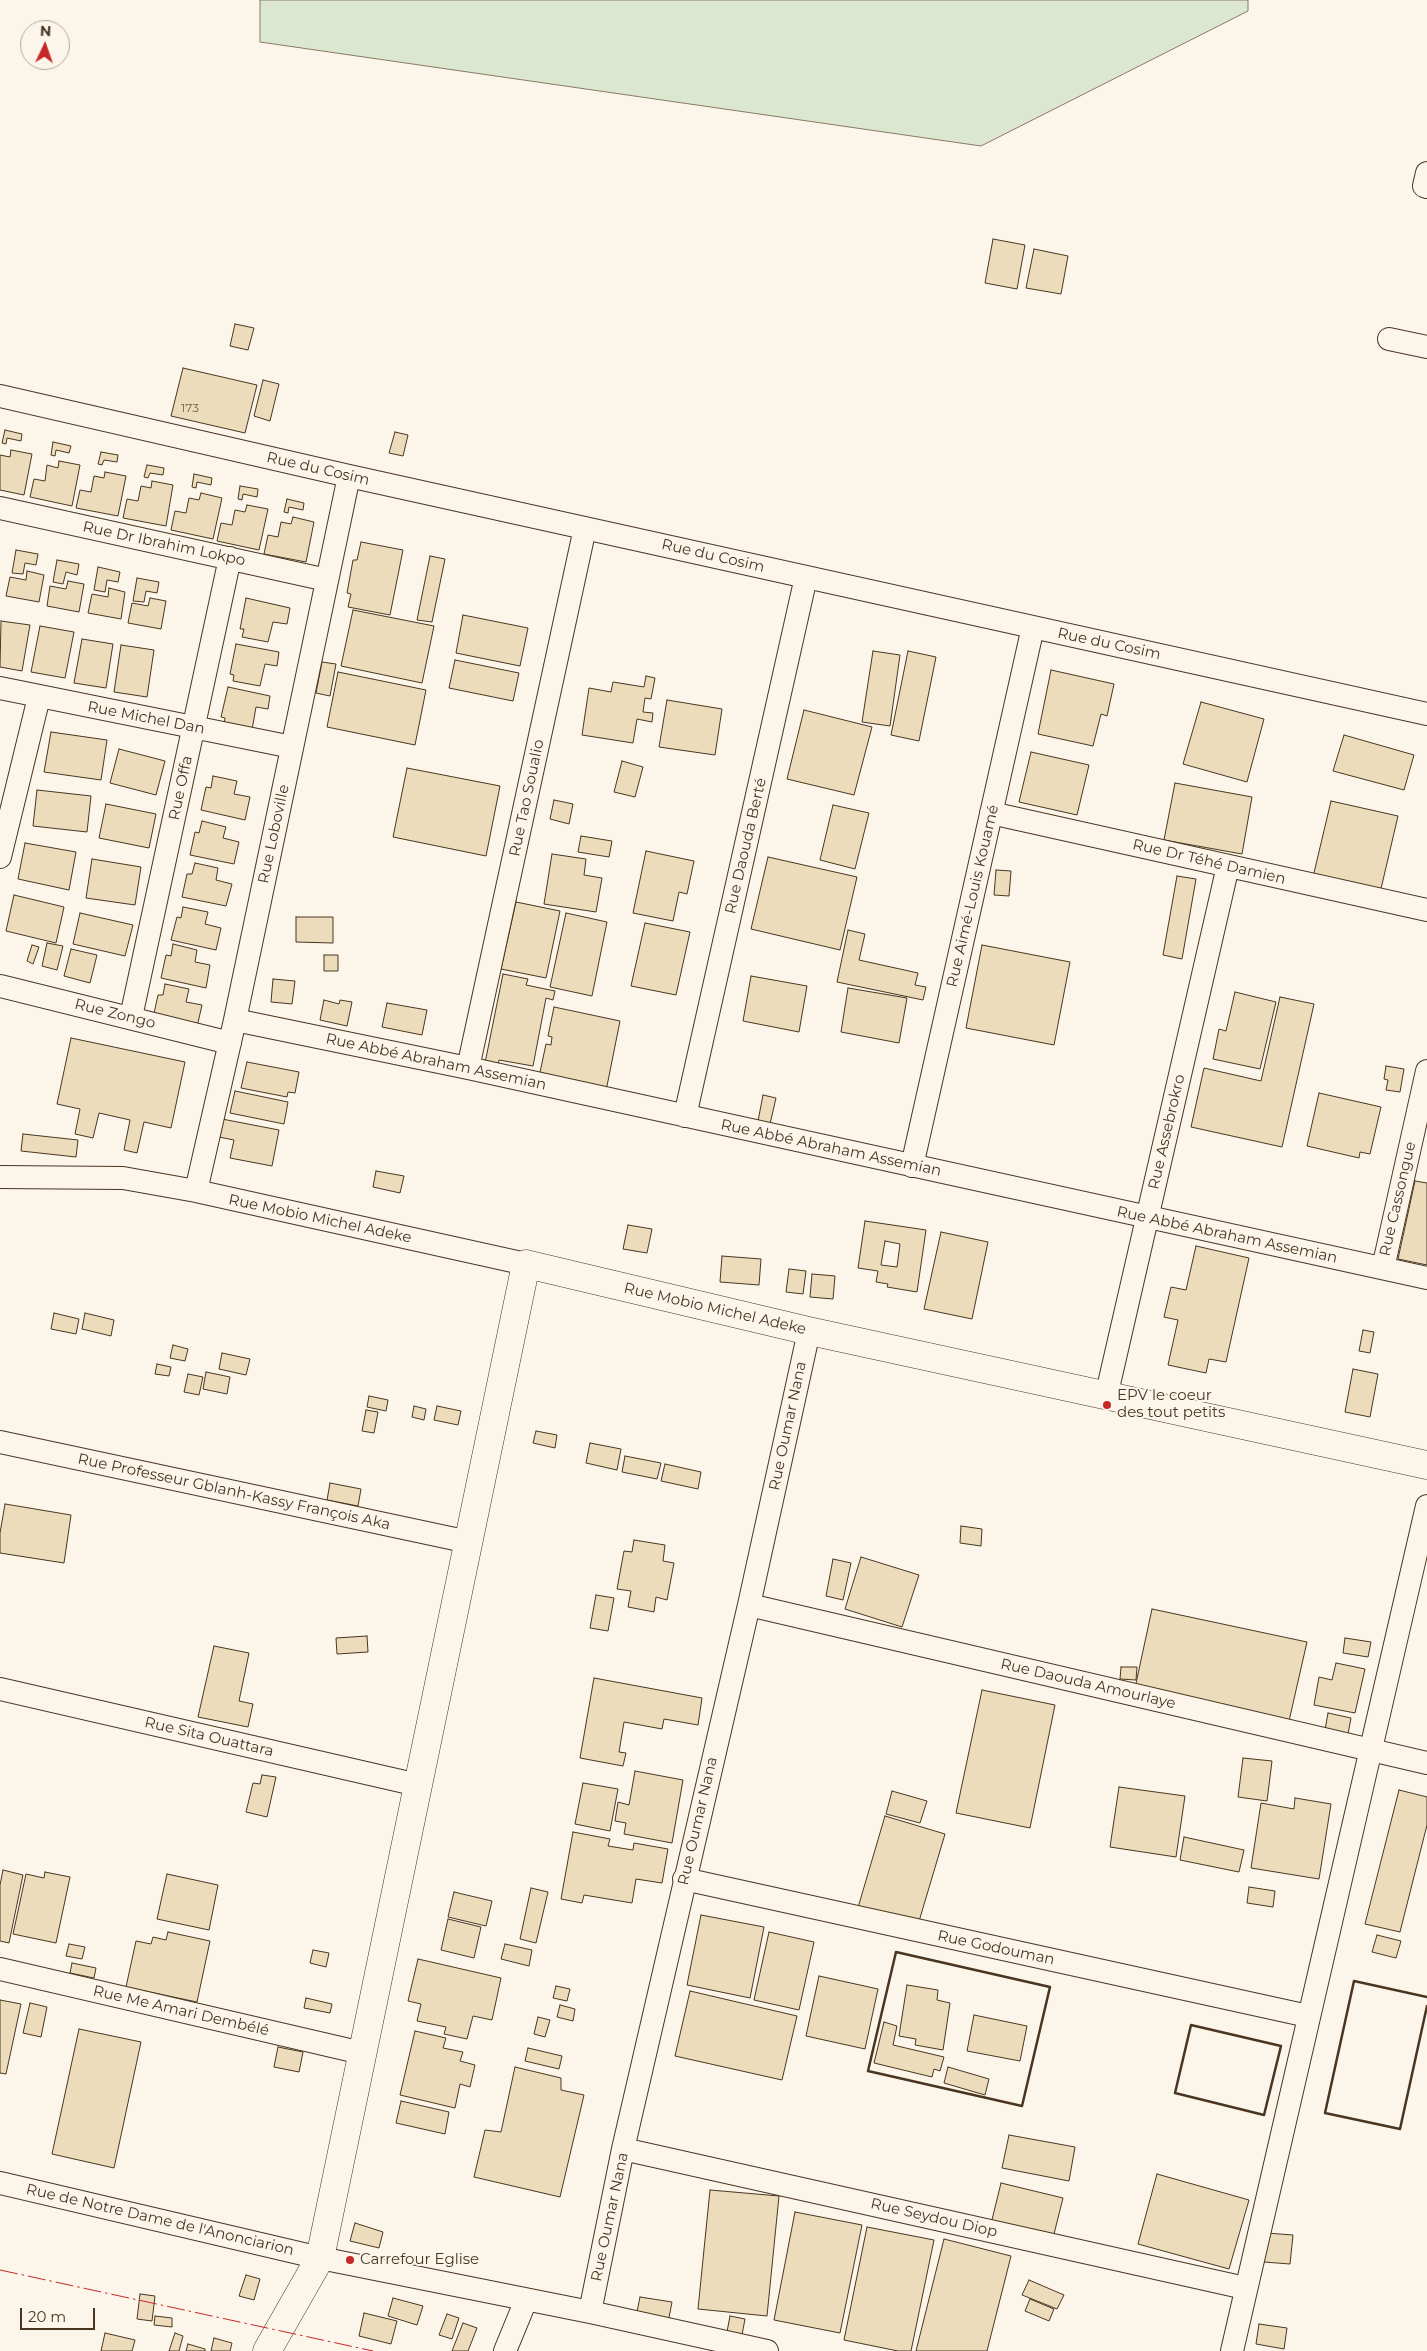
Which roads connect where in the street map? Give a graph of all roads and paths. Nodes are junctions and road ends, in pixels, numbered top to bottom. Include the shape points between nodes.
1 (1427, 174) edge
2 (1427, 187) edge
3 (1389, 339) dead end
4 (1427, 347) edge
5 (0, 396) edge
6 (349, 476) junction
7 (0, 508) edge
8 (585, 528) junction
9 (230, 558) junction
10 (806, 577) junction
11 (327, 580) junction
12 (1033, 627) junction
13 (0, 688) edge
14 (39, 697) junction
15 (1427, 714) edge
16 (194, 728) junction
17 (292, 747) junction
18 (991, 813) junction
19 (1, 845) edge
20 (1228, 866) junction
21 (1427, 910) edge
22 (0, 986) edge
23 (132, 1017) junction
24 (236, 1020) junction
25 (230, 1043) junction
26 (468, 1068) junction
27 (1427, 1071) edge
28 (685, 1116) junction
29 (912, 1166) junction
30 (0, 1177) edge
31 (196, 1191) junction
32 (1148, 1218) junction
33 (526, 1264) junction
34 (1383, 1268) junction
35 (1427, 1278) edge
36 (809, 1331) junction
37 (1106, 1397) junction
38 (0, 1442) edge
39 (1427, 1466) edge
40 (1427, 1506) edge
41 (468, 1542) junction
42 (748, 1605) junction
43 (0, 1689) edge
44 (1369, 1749) junction
45 (1427, 1763) edge
46 (418, 1785) junction
47 (684, 1879) junction
48 (0, 1969) edge
49 (1308, 2016) junction
50 (362, 2053) junction
51 (623, 2149) junction
52 (0, 2183) edge
53 (320, 2258) junction
54 (1245, 2288) junction
55 (526, 2300) junction
56 (590, 2312) junction
57 (267, 2351) edge
58 (504, 2351) edge
59 (766, 2351) edge
60 (1232, 2351) edge

1 - 2 street via 1424,186
3 - 4 street
5 - 6 street, Rue du Cosim
6 - 8 street, Rue du Cosim
6 - 11 street, Rue Loboville
7 - 9 street, Rue Dr Ibrahim Lokpo
8 - 10 street, Rue du Cosim
8 - 26 street, Rue Tao Soualio
9 - 11 street, Rue Dr Ibrahim Lokpo
9 - 16 street, Rue Offa
10 - 12 street, Rue du Cosim
10 - 28 street, Rue Daouda Berté
11 - 17 street, Rue Loboville
12 - 15 street, Rue du Cosim
12 - 18 street, Rue Aimé-Louis Kouamé
13 - 14 street, Rue Michel Dan
14 - 16 street, Rue Michel Dan
14 - 19 street
16 - 17 street, Rue Michel Dan
16 - 23 street, Rue Offa
17 - 24 street, Rue Loboville
18 - 20 street, Rue Dr Téhé Damien
18 - 29 street, Rue Aimé-Louis Kouamé
20 - 21 street, Rue Dr Téhé Damien
20 - 32 street, Rue Assebrokro
22 - 23 street, Rue Zongo
23 - 25 street, Rue Zongo
24 - 25 street, Rue Loboville
24 - 26 street, Rue Abbé Abraham Assemian
25 - 31 street, Rue Loboville
26 - 28 street, Rue Abbé Abraham Assemian
27 - 34 street, Rue Cassongue
28 - 29 street, Rue Abbé Abraham Assemian
29 - 32 street, Rue Abbé Abraham Assemian
30 - 31 street, Rue Mobio Michel Adeke via 123,1178
31 - 33 street, Rue Mobio Michel Adeke
32 - 34 street, Rue Abbé Abraham Assemian
32 - 37 street, Rue Assebrokro
33 - 36 street, Rue Mobio Michel Adeke
33 - 41 street
34 - 35 street, Rue Abbé Abraham Assemian
36 - 37 street, Rue Mobio Michel Adeke
36 - 42 street, Rue Oumar Nana
37 - 39 street, Rue Mobio Michel Adeke
38 - 41 street, Rue Professeur Gblanh-Kassy François Aka
40 - 44 street
41 - 46 street
42 - 44 street, Rue Daouda Amourlaye
42 - 47 street, Rue Oumar Nana
43 - 46 street, Rue Sita Ouattara
44 - 45 street, Rue Daouda Amourlaye
44 - 49 street
46 - 50 street
47 - 49 street, Rue Godouman
47 - 51 street, Rue Oumar Nana
48 - 50 street, Rue Me Amari Dembélé
49 - 54 street
50 - 53 street
51 - 54 street, Rue Seydou Diop
51 - 56 street, Rue Oumar Nana
52 - 53 street, Rue de Notre Dame de l'Anonciarion
53 - 55 street, Rue de Notre Dame de l'Anonciarion
53 - 57 street
54 - 60 street
55 - 56 street, Rue de Notre Dame de l'Anonciarion
55 - 58 street
56 - 59 street, Rue de Notre Dame de l'Anonciarion

